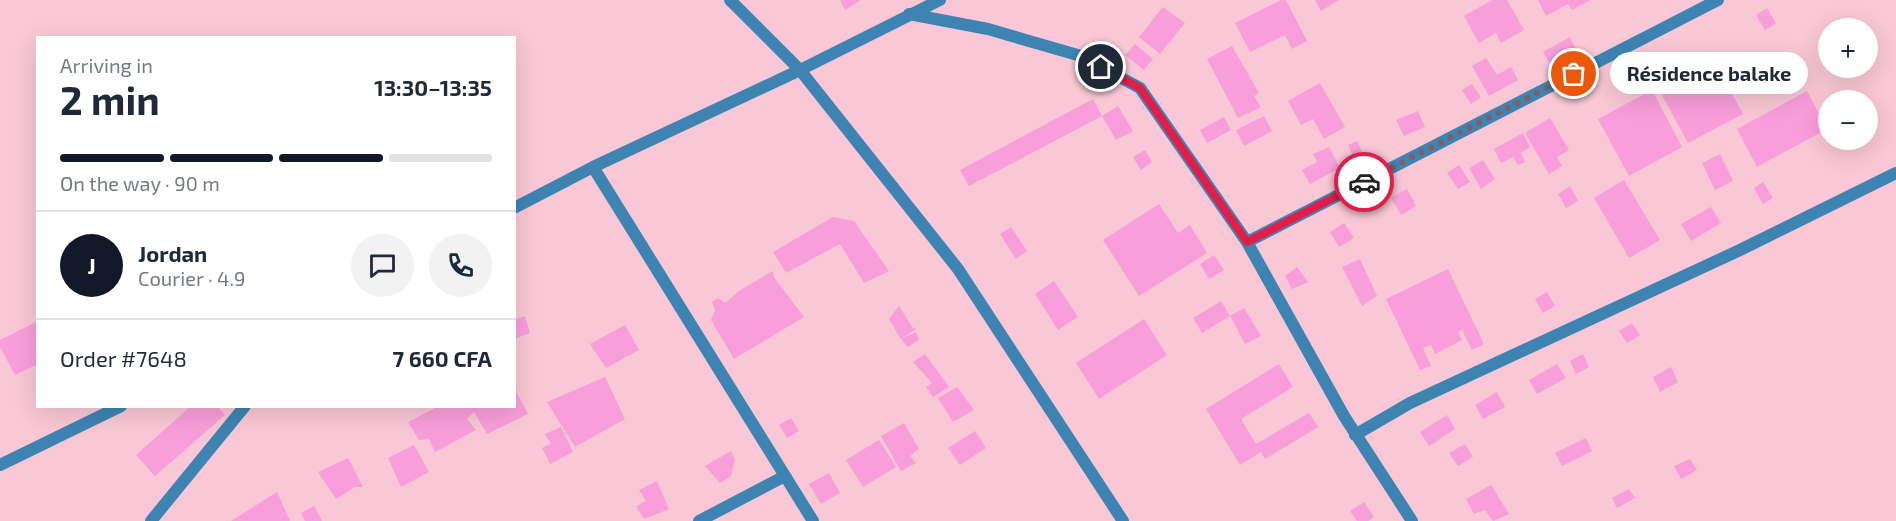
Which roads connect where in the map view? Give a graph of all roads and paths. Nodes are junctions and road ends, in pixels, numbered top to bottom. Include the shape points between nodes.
1 (730, 0) edge
2 (939, 0) edge
3 (1718, 0) edge
4 (909, 14) junction
5 (800, 70) junction
6 (594, 167) junction
7 (1896, 173) edge
8 (516, 207) edge
9 (1247, 242) junction
10 (117, 408) edge
11 (243, 408) edge
12 (1355, 435) junction
13 (0, 465) edge
14 (785, 476) junction
15 (151, 521) edge
16 (699, 521) edge
17 (813, 521) edge
18 (1123, 521) edge
19 (1412, 521) edge

1 - 5 street
2 - 4 street
3 - 9 street
4 - 5 street
4 - 9 street via 988,29 1081,56 1140,88
5 - 6 street
5 - 18 street via 958,269
6 - 8 street
6 - 14 street
7 - 12 street via 1410,403
9 - 12 street
10 - 13 street
11 - 15 street
12 - 19 street
14 - 16 street
14 - 17 street

